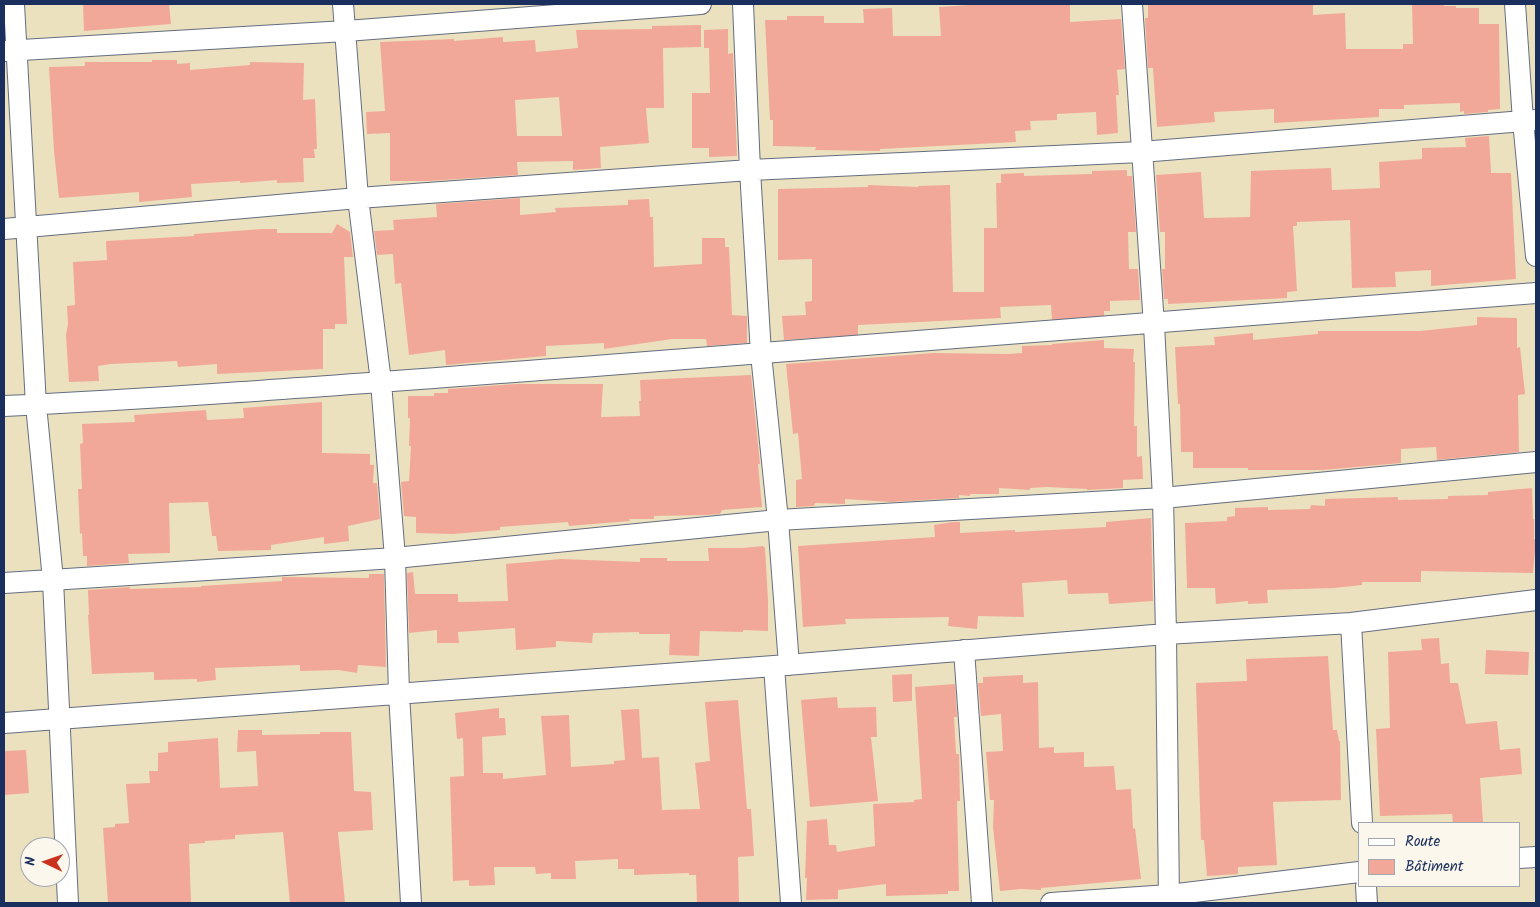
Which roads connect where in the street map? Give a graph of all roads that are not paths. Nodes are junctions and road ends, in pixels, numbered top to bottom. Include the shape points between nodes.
1 (14, 4) edge
2 (343, 4) edge
3 (700, 4) edge
4 (743, 4) edge
5 (1132, 4) edge
6 (1514, 4) edge
7 (346, 31) junction
8 (11, 51) edge
9 (1529, 121) edge
10 (1141, 152) junction
11 (750, 170) junction
12 (358, 198) junction
13 (26, 228) junction
14 (4, 229) edge
15 (1536, 256) edge
16 (1536, 293) edge
17 (1154, 325) junction
18 (761, 354) junction
19 (381, 382) junction
20 (36, 405) junction
21 (4, 406) edge
22 (1536, 462) edge
23 (1163, 498) junction
24 (778, 520) junction
25 (395, 558) junction
26 (53, 580) junction
27 (4, 583) edge
28 (1536, 600) edge
29 (1351, 622) junction
30 (1166, 634) junction
31 (964, 650) junction
32 (782, 666) junction
33 (399, 693) junction
34 (59, 719) junction
35 (4, 723) edge
36 (1362, 822) edge
37 (1536, 857) edge
38 (1520, 858) edge
39 (1358, 872) edge
40 (1366, 887) edge
41 (1169, 899) edge
42 (68, 903) edge
43 (411, 903) edge
44 (791, 903) edge
45 (982, 903) edge
46 (1051, 903) edge
47 (1367, 903) edge

1 - 8 street
2 - 7 street
3 - 7 street
4 - 11 street
5 - 10 street
6 - 9 street
7 - 8 street
7 - 12 street
8 - 13 street
9 - 10 street
9 - 15 street
10 - 11 street
10 - 17 street
11 - 12 street
11 - 18 street
12 - 13 street
12 - 19 street
13 - 14 street
13 - 20 street
16 - 17 street
17 - 18 street
17 - 23 street
18 - 19 street
18 - 24 street
19 - 20 street
19 - 25 street
20 - 21 street
20 - 26 street
22 - 23 street
23 - 24 street
23 - 30 street
24 - 25 street
24 - 32 street
25 - 26 street
25 - 33 street
26 - 27 street
26 - 34 street
28 - 29 street
29 - 30 street
29 - 36 street
30 - 31 street
30 - 41 street
31 - 32 street
31 - 45 street
32 - 33 street
32 - 44 street
33 - 34 street
33 - 43 street
34 - 35 street
34 - 42 street
37 - 38 street
39 - 41 street
40 - 47 street
41 - 46 street

